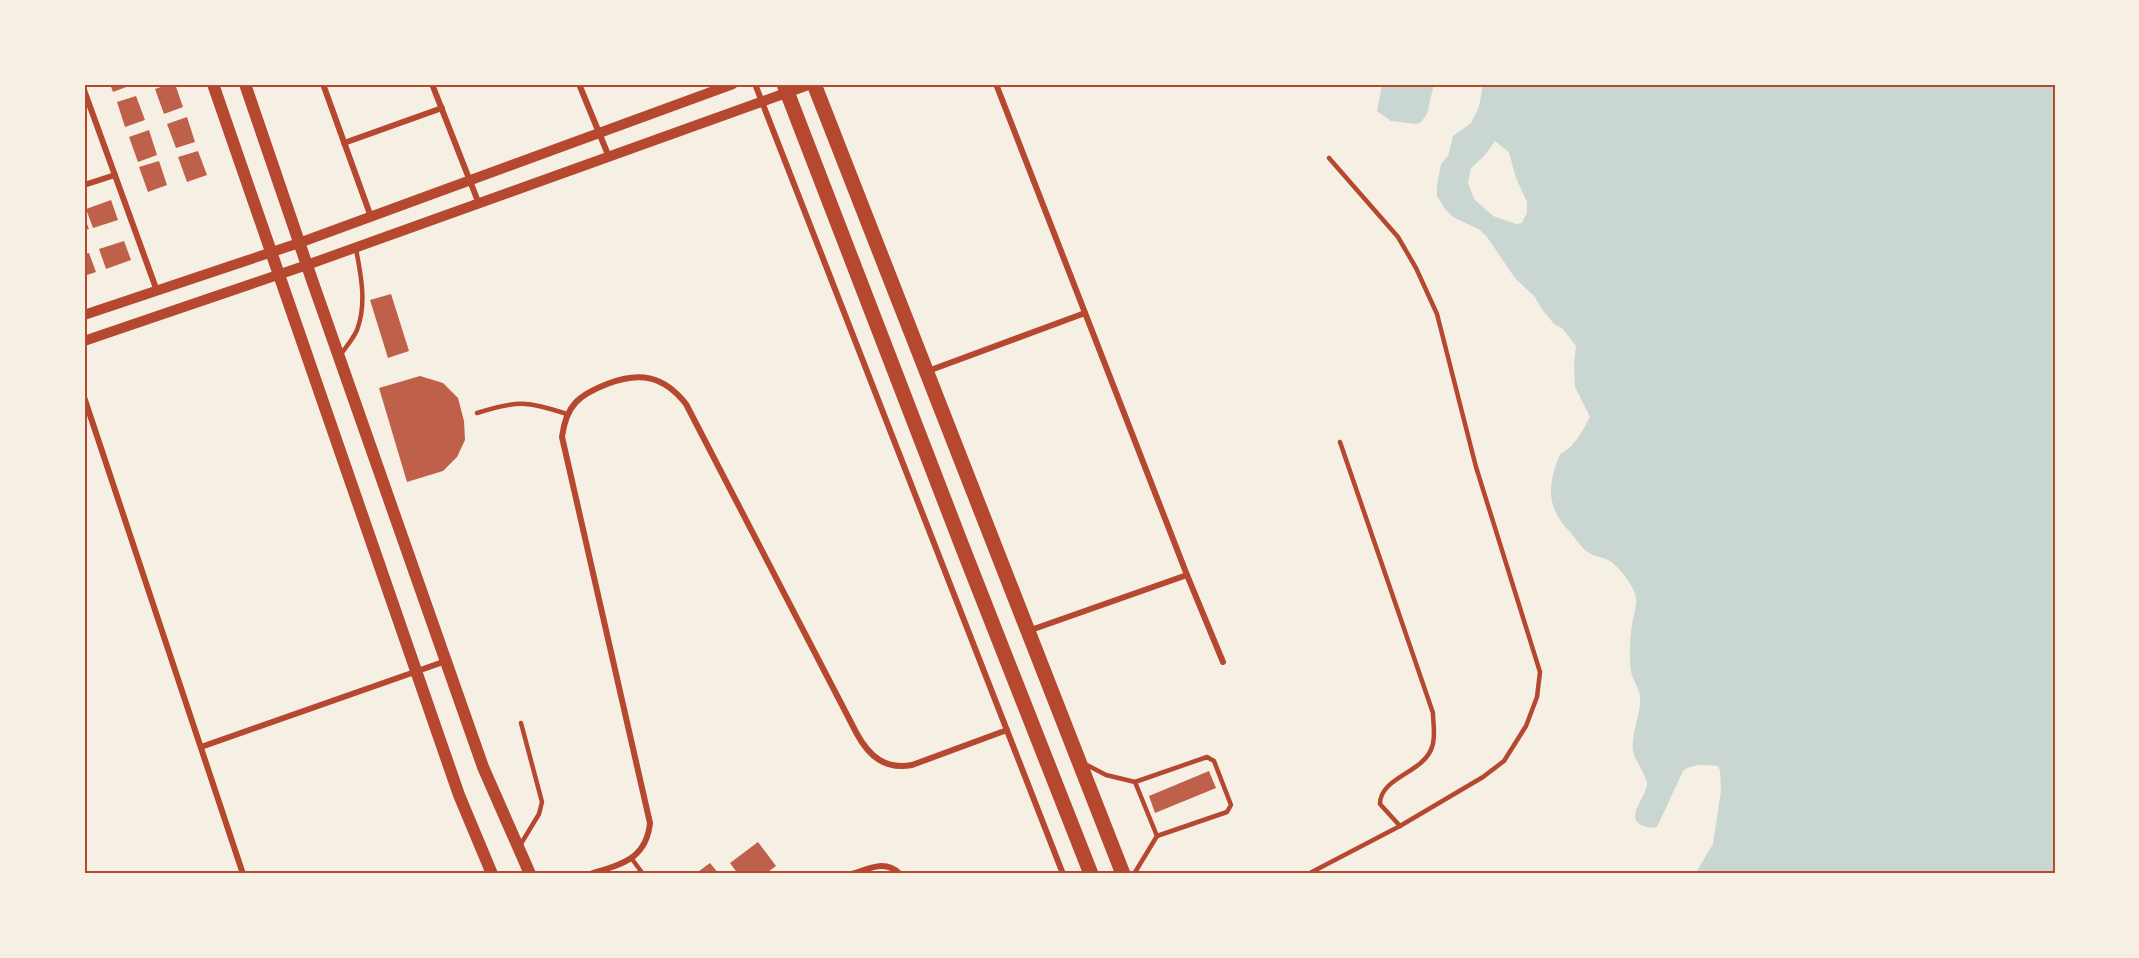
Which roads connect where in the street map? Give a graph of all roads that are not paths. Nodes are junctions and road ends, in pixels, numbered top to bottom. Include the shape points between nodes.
1 (213, 84) edge
2 (245, 84) edge
3 (323, 84) edge
4 (432, 84) edge
5 (579, 84) edge
6 (733, 84) edge
7 (755, 84) edge
8 (812, 84) edge
9 (996, 84) edge
10 (786, 88) edge
11 (84, 90) edge
12 (763, 102) junction
13 (442, 108) junction
14 (599, 133) junction
15 (344, 143) junction
16 (609, 157) junction
17 (1329, 158) dead end
18 (115, 175) junction
19 (470, 181) junction
20 (84, 185) edge
21 (479, 204) junction
22 (371, 217) junction
23 (299, 243) junction
24 (356, 248) junction
25 (271, 253) junction
26 (307, 265) junction
27 (279, 275) junction
28 (157, 291) junction
29 (1085, 314) junction
30 (84, 315) edge
31 (84, 341) edge
32 (339, 357) junction
33 (927, 372) junction
34 (84, 397) edge
35 (477, 413) dead end
36 (567, 414) junction
37 (1340, 442) dead end
38 (1187, 575) junction
39 (1028, 631) junction
40 (446, 661) junction
41 (1223, 662) dead end
42 (416, 672) junction
43 (521, 723) dead end
44 (1007, 730) junction
45 (201, 747) junction
46 (1077, 760) junction
47 (1135, 782) junction
48 (1400, 826) junction
49 (1157, 836) junction
50 (518, 850) junction
51 (632, 859) junction
52 (598, 873) edge
53 (243, 874) edge
54 (492, 874) edge
55 (530, 874) edge
56 (590, 874) edge
57 (643, 874) edge
58 (852, 874) edge
59 (900, 874) edge
60 (1063, 874) edge
61 (1091, 874) edge
62 (1123, 874) edge
63 (1134, 874) edge
64 (1308, 874) edge

1 - 25 main road
2 - 23 main road
3 - 15 street
4 - 13 street
5 - 14 street
6 - 14 street
7 - 12 street
8 - 10 street
8 - 33 main road
9 - 29 street
10 - 12 street
10 - 61 main road
11 - 18 street
12 - 16 street
12 - 44 street
13 - 15 street
13 - 19 street
14 - 16 street
14 - 19 street
15 - 22 street
16 - 21 street
17 - 48 lane via 1398,237 1437,314 1476,467 1540,672 1537,697 1526,726 1504,761
18 - 20 street
18 - 28 street
19 - 21 street
19 - 22 street
21 - 24 street
22 - 23 street
23 - 25 street
23 - 26 main road
24 - 26 street
24 - 32 lane via 362,278 361,311 356,331
25 - 27 main road
25 - 28 street
26 - 27 street
26 - 32 main road
27 - 31 street
27 - 42 main road
28 - 30 street
29 - 33 street
29 - 38 street
32 - 40 main road
33 - 39 main road
34 - 45 street
35 - 36 lane via 522,402
36 - 44 street via 591,390 625,377 658,380 678,394 865,748 878,760 895,766 912,765
36 - 51 street via 563,448 650,814 647,839
37 - 48 lane via 1432,713 1433,744 1427,759 1380,796 1380,804
38 - 39 street
38 - 41 street
39 - 46 main road
40 - 42 street
40 - 50 main road via 483,767
42 - 45 street
42 - 54 main road via 459,795
43 - 50 lane via 542,802
44 - 60 street
45 - 53 street
46 - 47 lane
46 - 62 main road
47 - 49 lane
47 - 49 lane via 1207,757 1214,761 1230,809
48 - 64 lane
49 - 63 lane
50 - 55 main road
51 - 52 street
51 - 57 lane
52 - 56 street
58 - 59 street via 881,865 895,868

